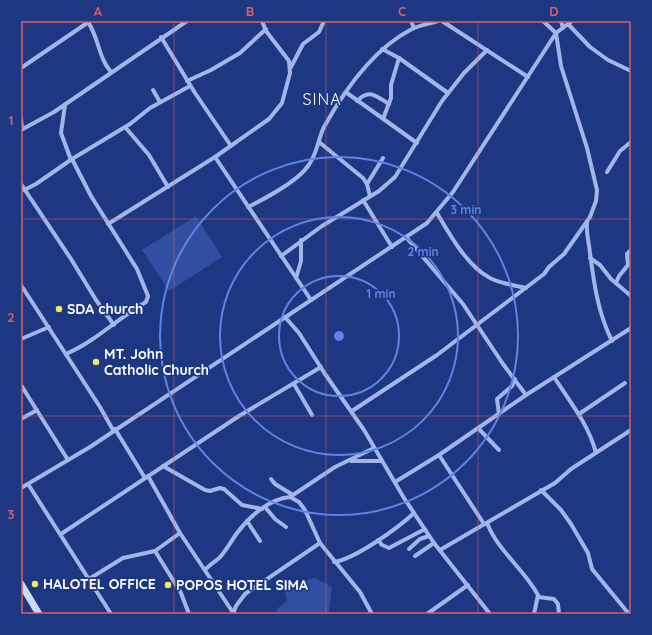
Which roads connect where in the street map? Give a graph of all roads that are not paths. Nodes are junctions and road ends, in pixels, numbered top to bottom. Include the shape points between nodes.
1 (187, 21) edge
2 (262, 21) edge
3 (324, 21) edge
4 (411, 21) edge
5 (438, 21) edge
6 (442, 21) edge
7 (543, 21) edge
8 (562, 21) edge
9 (89, 22) edge
10 (570, 22) edge
11 (414, 28) junction
12 (563, 28) junction
13 (266, 29) junction
14 (556, 33) junction
15 (161, 37) junction
16 (382, 49) junction
17 (487, 50) junction
18 (399, 58) junction
19 (290, 67) junction
20 (21, 68) edge
21 (631, 71) edge
22 (111, 72) junction
23 (528, 77) junction
24 (189, 84) junction
25 (153, 90) dead end
26 (347, 93) junction
27 (448, 93) junction
28 (358, 101) junction
29 (160, 102) junction
30 (389, 104) junction
31 (64, 105) junction
32 (21, 118) edge
33 (383, 119) junction
34 (125, 127) junction
35 (21, 130) edge
36 (319, 142) junction
37 (631, 142) edge
38 (417, 143) junction
39 (231, 146) junction
40 (215, 157) junction
41 (383, 158) dead end
42 (71, 159) junction
43 (607, 172) dead end
44 (21, 184) edge
45 (367, 184) junction
46 (168, 187) junction
47 (24, 190) junction
48 (370, 196) junction
49 (363, 200) junction
50 (248, 206) junction
51 (437, 213) junction
52 (587, 220) junction
53 (108, 224) junction
54 (406, 238) junction
55 (301, 240) junction
56 (392, 247) junction
57 (631, 250) edge
58 (281, 256) junction
59 (590, 258) junction
60 (296, 278) junction
61 (616, 283) junction
62 (21, 285) edge
63 (526, 288) junction
64 (630, 294) edge
65 (311, 300) junction
66 (285, 317) junction
67 (114, 325) junction
68 (477, 325) junction
69 (49, 327) junction
70 (631, 328) edge
71 (21, 339) edge
72 (612, 341) junction
73 (66, 354) junction
74 (321, 367) junction
75 (554, 377) junction
76 (515, 379) junction
77 (625, 383) dead end
78 (294, 384) junction
79 (21, 385) edge
80 (526, 395) junction
81 (37, 410) junction
82 (352, 412) junction
83 (499, 414) junction
84 (578, 414) junction
85 (312, 415) dead end
86 (21, 419) edge
87 (478, 428) junction
88 (114, 430) junction
89 (631, 430) edge
90 (374, 448) junction
91 (499, 450) dead end
92 (596, 453) junction
93 (439, 455) junction
94 (68, 460) junction
95 (349, 461) junction
96 (382, 461) junction
97 (163, 466) junction
98 (146, 477) junction
99 (271, 479) dead end
100 (394, 482) junction
101 (28, 484) junction
102 (21, 488) edge
103 (541, 490) junction
104 (292, 496) junction
105 (264, 508) junction
106 (414, 513) junction
107 (247, 521) junction
108 (485, 524) junction
109 (286, 527) dead end
110 (425, 529) junction
111 (180, 533) junction
112 (61, 534) junction
113 (430, 536) junction
114 (378, 540) junction
115 (260, 541) dead end
116 (320, 543) junction
117 (434, 543) junction
118 (409, 549) dead end
119 (440, 550) junction
120 (155, 551) junction
121 (415, 556) dead end
122 (334, 562) junction
123 (205, 570) junction
124 (89, 579) junction
125 (21, 584) edge
126 (468, 585) junction
127 (538, 597) junction
128 (39, 614) edge
129 (110, 614) edge
130 (189, 614) edge
131 (234, 614) edge
132 (372, 614) edge
133 (427, 614) edge
134 (490, 614) edge
135 (534, 614) edge
136 (559, 614) edge
137 (629, 614) edge

1 - 15 street
2 - 13 street
3 - 19 street via 319,32 303,44
4 - 11 street
5 - 11 street
6 - 17 street
7 - 14 street
8 - 12 street
9 - 20 street
9 - 22 street via 96,36 101,58
10 - 12 street
10 - 21 street via 590,47 608,60
11 - 16 street
12 - 14 street
13 - 19 street via 289,61
13 - 24 street via 240,53
14 - 23 street
14 - 52 street via 561,66 587,148 597,190 596,201
15 - 22 street
15 - 24 street
16 - 18 street
16 - 26 street via 363,69
17 - 23 street
17 - 27 street via 464,72
18 - 27 street
18 - 30 street via 391,85
19 - 39 street via 285,93 276,112
22 - 31 street
23 - 51 street
24 - 29 street
24 - 39 street
25 - 29 street
26 - 28 street
26 - 36 street via 323,129
27 - 38 street
28 - 30 street via 368,94
28 - 33 street
29 - 34 street
30 - 33 street
31 - 35 street
31 - 42 street via 61,133
32 - 35 street
33 - 38 street
34 - 42 street
34 - 46 street via 151,158
36 - 45 street via 357,172
36 - 50 street via 302,173
37 - 43 street via 620,151
38 - 48 street via 395,177
39 - 40 street
40 - 46 street
40 - 50 street
41 - 45 street
42 - 47 street
42 - 53 street
44 - 47 street
45 - 48 street
46 - 53 street
47 - 67 street
48 - 49 street
49 - 55 street
49 - 56 street
50 - 58 street
51 - 54 street
51 - 63 street via 469,260 479,270 489,278
52 - 59 street via 586,233
52 - 63 street via 564,254
53 - 67 street via 137,269 148,296 146,302
54 - 56 street
54 - 68 street via 463,304
55 - 58 street
55 - 60 street via 301,261
56 - 65 street
57 - 61 street via 627,254 628,265
58 - 60 street
59 - 61 street
59 - 72 street via 599,307
60 - 65 street
61 - 64 street
62 - 69 street
63 - 68 street
65 - 66 street
66 - 74 street via 299,333
66 - 88 street
67 - 73 street
68 - 76 street
68 - 82 street
69 - 71 street
69 - 73 street
70 - 72 street
72 - 75 street
73 - 88 street
74 - 78 street
74 - 82 street
75 - 80 street
75 - 84 street
76 - 80 street
76 - 83 street via 510,388 498,399
77 - 84 street
78 - 85 street
78 - 97 street via 256,405
79 - 81 street
80 - 83 street
81 - 86 street
81 - 94 street
82 - 90 street
83 - 87 street
84 - 92 street via 591,436
87 - 91 street
87 - 93 street
88 - 94 street
88 - 98 street
89 - 92 street
90 - 95 street
90 - 96 street
92 - 103 street
93 - 100 street
93 - 108 street
94 - 101 street
95 - 96 street
95 - 104 street via 335,467
96 - 100 street
97 - 98 street
97 - 105 street via 205,490 224,489 242,505
98 - 111 street
98 - 112 street
99 - 104 street
100 - 106 street
101 - 102 street
101 - 112 street
103 - 108 street
103 - 137 street via 571,524 588,553 592,569
104 - 105 street via 280,498
104 - 116 street via 304,510
105 - 107 street
105 - 109 street
106 - 110 street
106 - 114 street
107 - 115 street
107 - 123 street via 221,556
108 - 119 street
108 - 127 street
110 - 113 street
110 - 114 street via 389,548
111 - 120 street
111 - 123 street
112 - 124 street
113 - 117 street
113 - 118 street via 420,539
114 - 122 street via 345,560
116 - 122 street
116 - 131 street via 245,594
117 - 119 street
117 - 121 street
119 - 126 street
120 - 124 street via 123,558
120 - 130 street via 181,593
122 - 132 street via 360,592
123 - 131 street
124 - 129 street
125 - 128 main road
126 - 133 street
126 - 134 street
127 - 135 street
127 - 136 street via 554,599 558,604

